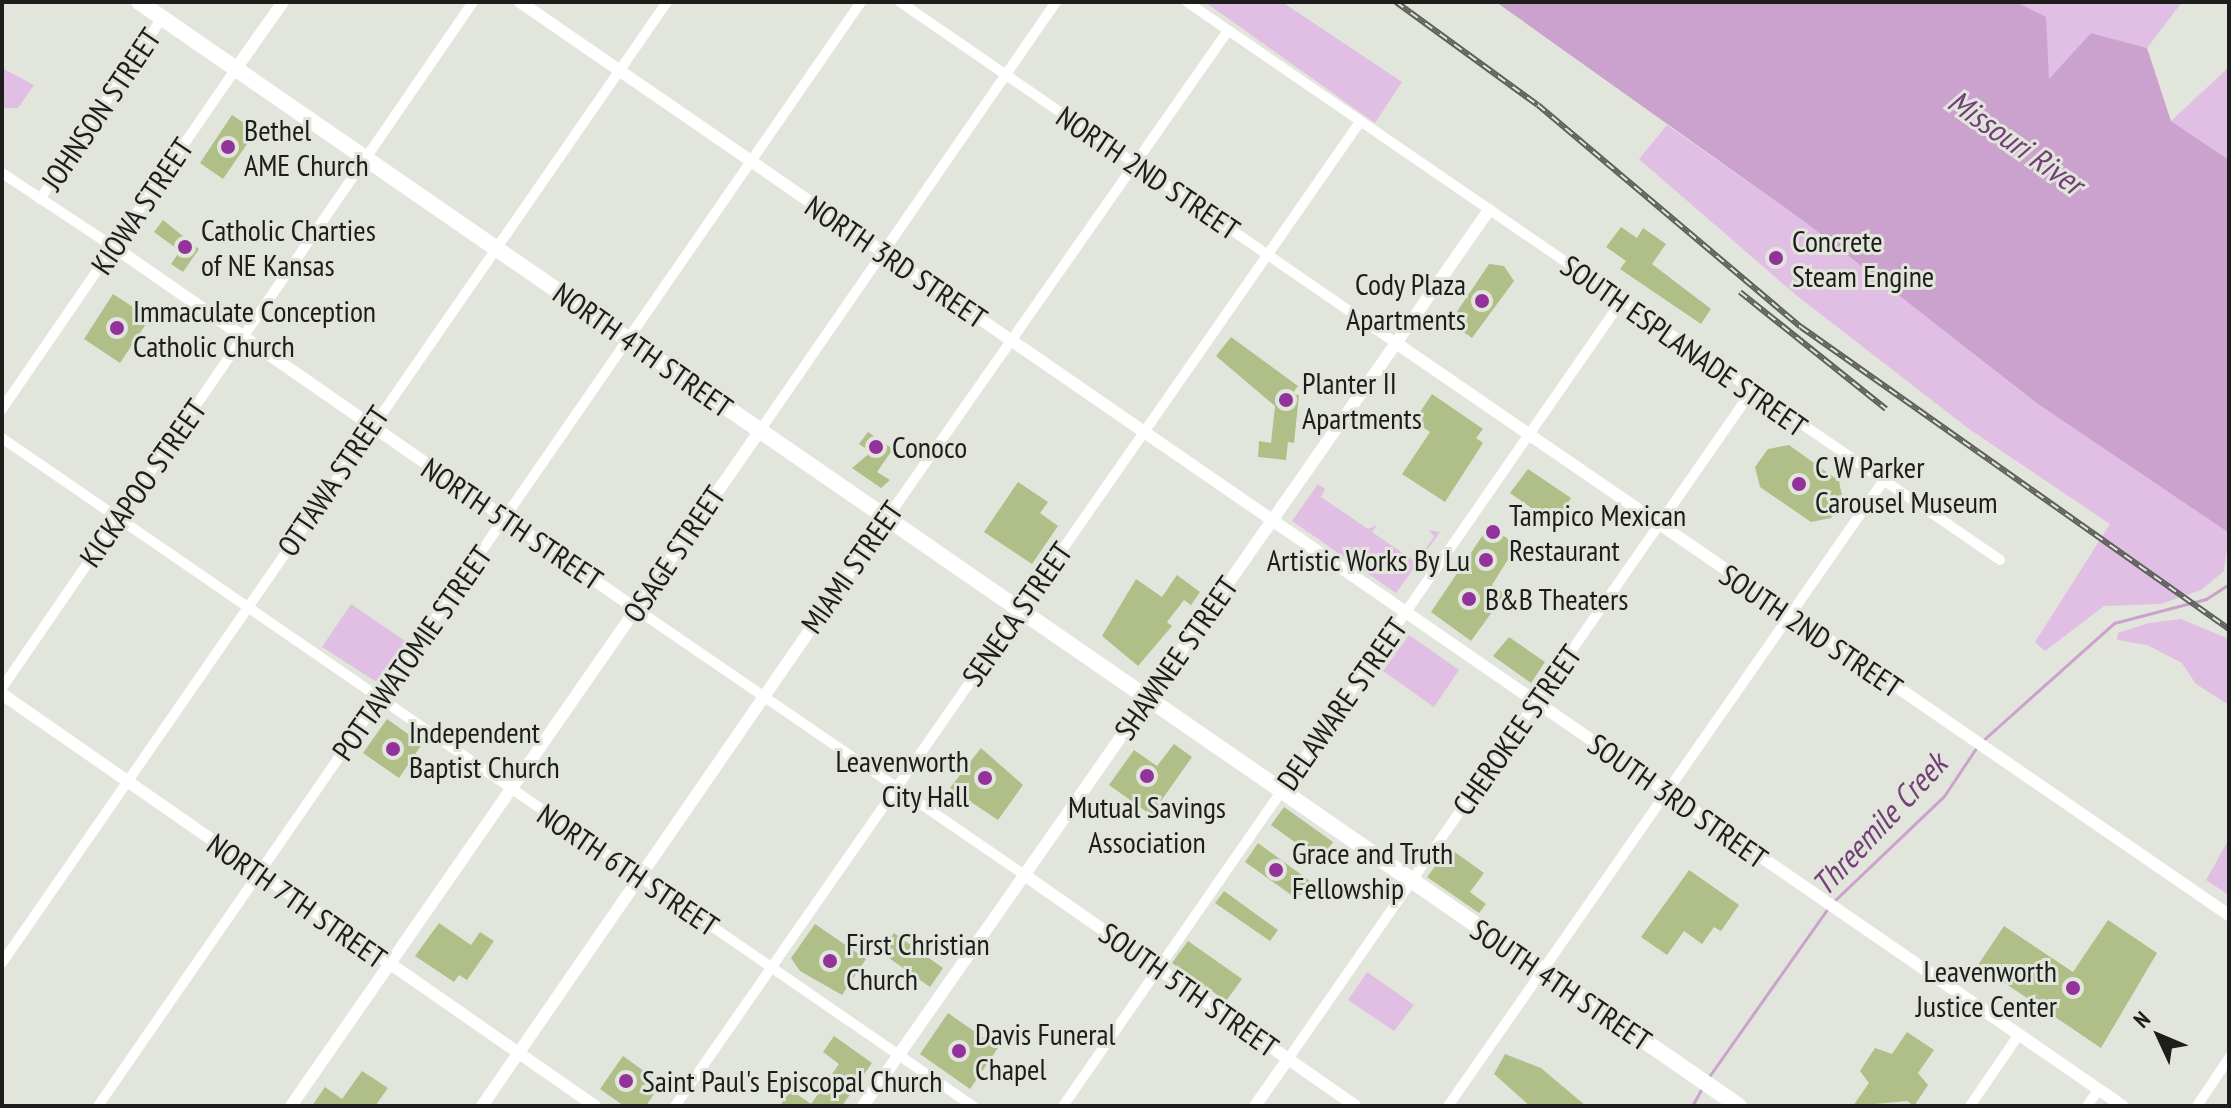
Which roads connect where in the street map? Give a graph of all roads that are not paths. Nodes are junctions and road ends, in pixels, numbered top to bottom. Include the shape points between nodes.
1 (139, 2) edge
2 (283, 2) edge
3 (473, 2) edge
4 (520, 2) edge
5 (667, 2) edge
6 (861, 2) edge
7 (900, 2) edge
8 (1056, 2) edge
9 (1187, 2) edge
10 (162, 18) junction
11 (1227, 32) junction
12 (235, 70) junction
13 (619, 71) junction
14 (1005, 75) junction
15 (1360, 122) junction
16 (364, 160) junction
17 (751, 163) junction
18 (1134, 163) junction
19 (2, 173) edge
20 (40, 199) junction
21 (1489, 210) junction
22 (114, 247) junction
23 (496, 247) junction
24 (881, 252) junction
25 (1267, 255) junction
26 (1621, 302) junction
27 (244, 336) junction
28 (629, 339) junction
29 (1010, 340) junction
30 (1396, 343) junction
31 (1751, 392) junction
32 (2, 409) edge
33 (370, 427) junction
34 (759, 432) junction
35 (1145, 434) junction
36 (1528, 436) junction
37 (2, 438) edge
38 (1882, 483) junction
39 (120, 517) junction
40 (505, 518) junction
41 (887, 518) junction
42 (1272, 523) junction
43 (1658, 528) junction
44 (2000, 560) dead end
45 (249, 604) junction
46 (636, 609) junction
47 (1019, 610) junction
48 (1405, 614) junction
49 (1789, 617) junction
50 (2, 688) edge
51 (2, 694) edge
52 (764, 694) junction
53 (380, 698) junction
54 (1147, 698) junction
55 (1537, 703) junction
56 (126, 781) junction
57 (898, 786) junction
58 (513, 791) junction
59 (1282, 791) junction
60 (1667, 793) junction
61 (259, 874) junction
62 (1023, 874) junction
63 (640, 876) junction
64 (1410, 881) junction
65 (2229, 915) edge
66 (2, 963) edge
67 (389, 965) junction
68 (769, 967) junction
69 (1159, 969) junction
70 (1542, 973) junction
71 (2018, 1036) junction
72 (519, 1054) junction
73 (898, 1055) junction
74 (2229, 1058) edge
75 (1288, 1059) junction
76 (2098, 1090) junction
77 (1733, 1102) edge
78 (98, 1106) edge
79 (291, 1106) edge
80 (482, 1106) edge
81 (595, 1106) edge
82 (675, 1106) edge
83 (863, 1106) edge
84 (973, 1106) edge
85 (1063, 1106) edge
86 (1255, 1106) edge
87 (1355, 1106) edge
88 (1448, 1106) edge
89 (1970, 1106) edge
90 (2087, 1106) edge
91 (2123, 1106) edge
92 (2197, 1106) edge

1 - 10 highway, NORTH 4TH STREET
2 - 12 street, KIOWA STREET
3 - 16 street, KICKAPOO STREET
4 - 13 street, NORTH 3RD STREET
5 - 13 street, OTTAWA STREET
6 - 17 street, POTTAWATOMIE STREET
7 - 14 street, NORTH 2ND STREET
8 - 14 street, OSAGE STREET
9 - 11 street, SOUTH ESPLANADE STREET
10 - 12 highway, NORTH 4TH STREET
10 - 20 street, JOHNSON STREET
11 - 15 street, SOUTH ESPLANADE STREET
11 - 18 street, MIAMI STREET
12 - 16 highway, NORTH 4TH STREET
12 - 22 street, KIOWA STREET
13 - 17 street, NORTH 3RD STREET
13 - 23 street, OTTAWA STREET
14 - 18 street, NORTH 2ND STREET
14 - 24 street, OSAGE STREET
15 - 21 street, SOUTH ESPLANADE STREET
15 - 25 street, SENECA STREET
16 - 23 highway, NORTH 4TH STREET
16 - 27 street, KICKAPOO STREET
17 - 24 street, NORTH 3RD STREET
17 - 28 street, POTTAWATOMIE STREET
18 - 25 street, NORTH 2ND STREET
18 - 29 street, MIAMI STREET
19 - 20 street, NORTH 5TH STREET
20 - 22 street, NORTH 5TH STREET
21 - 26 street, SOUTH ESPLANADE STREET
21 - 30 street, SHAWNEE STREET
22 - 27 street, NORTH 5TH STREET
22 - 32 street, KIOWA STREET
23 - 28 highway, NORTH 4TH STREET
23 - 33 street, OTTAWA STREET
24 - 29 street, NORTH 3RD STREET
24 - 34 street, OSAGE STREET
25 - 30 street, NORTH 2ND STREET
25 - 35 street, SENECA STREET
26 - 31 street, SOUTH ESPLANADE STREET
26 - 36 street, DELAWARE STREET
27 - 33 street, NORTH 5TH STREET
27 - 39 street, KICKAPOO STREET
28 - 34 highway, NORTH 4TH STREET
28 - 40 street, POTTAWATOMIE STREET
29 - 35 street, NORTH 3RD STREET
29 - 41 street, MIAMI STREET
30 - 36 street, SOUTH 2ND STREET
30 - 42 street, SHAWNEE STREET
31 - 38 street, SOUTH ESPLANADE STREET
31 - 43 street, CHEROKEE STREET
33 - 40 street, NORTH 5TH STREET
33 - 45 street, OTTAWA STREET
34 - 41 highway, NORTH 4TH STREET
34 - 46 street, OSAGE STREET
35 - 42 street, NORTH 3RD STREET
35 - 47 street, SENECA STREET
36 - 43 street, SOUTH 2ND STREET
36 - 48 street, DELAWARE STREET
37 - 39 street, NORTH 6TH STREET
38 - 44 street, SOUTH ESPLANADE STREET
38 - 49 street
39 - 45 street, NORTH 6TH STREET
39 - 50 street, KICKAPOO STREET
40 - 46 street, NORTH 5TH STREET
40 - 53 street, POTTAWATOMIE STREET
41 - 47 highway, NORTH 4TH STREET
41 - 52 street, MIAMI STREET
42 - 48 street, SOUTH 3RD STREET
42 - 54 street, SHAWNEE STREET
43 - 49 street, SOUTH 2ND STREET
43 - 55 street, CHEROKEE STREET
45 - 53 street, NORTH 6TH STREET
45 - 56 street, OTTAWA STREET
46 - 52 street, NORTH 5TH STREET
46 - 58 street, OSAGE STREET
47 - 54 highway, NORTH 4TH STREET
47 - 57 street, SENECA STREET
48 - 55 street, SOUTH 3RD STREET
48 - 59 street, DELAWARE STREET
49 - 60 street
49 - 65 street, SOUTH 2ND STREET
51 - 56 street, NORTH 7TH STREET
52 - 57 street, NORTH 5TH STREET
52 - 63 street, MIAMI STREET
53 - 58 street, NORTH 6TH STREET
53 - 61 street, POTTAWATOMIE STREET
54 - 59 highway, SOUTH 4TH STREET
54 - 62 street, SHAWNEE STREET
55 - 60 street, SOUTH 3RD STREET
55 - 64 street, CHEROKEE STREET
56 - 61 street, NORTH 7TH STREET
56 - 66 street, OTTAWA STREET
57 - 62 street, NORTH 5TH STREET
57 - 68 street, SENECA STREET
58 - 63 street, NORTH 6TH STREET
58 - 67 street, OSAGE STREET
59 - 64 highway, SOUTH 4TH STREET
59 - 69 street, DELAWARE STREET
60 - 70 street
60 - 71 street, SOUTH 3RD STREET
61 - 67 street, NORTH 7TH STREET
61 - 78 street, POTTAWATOMIE STREET
62 - 69 street, SOUTH 5TH STREET
62 - 73 street, SHAWNEE STREET
63 - 68 street, NORTH 6TH STREET
63 - 72 street, MIAMI STREET
64 - 70 highway, SOUTH 4TH STREET
64 - 75 street, CHEROKEE STREET
67 - 72 street, NORTH 7TH STREET
67 - 79 street, OSAGE STREET
68 - 73 street, NORTH 6TH STREET
68 - 82 street, SENECA STREET
69 - 75 street, SOUTH 5TH STREET
69 - 85 street, DELAWARE STREET
70 - 77 highway, SOUTH 4TH STREET
70 - 88 street
71 - 76 street, SOUTH 3RD STREET
71 - 89 street
72 - 80 street, MIAMI STREET
72 - 81 street, NORTH 7TH STREET
73 - 83 street, SHAWNEE STREET
73 - 84 street, NORTH 6TH STREET
74 - 92 street
75 - 86 street, CHEROKEE STREET
75 - 87 street, SOUTH 5TH STREET
76 - 90 street
76 - 91 street, SOUTH 3RD STREET

